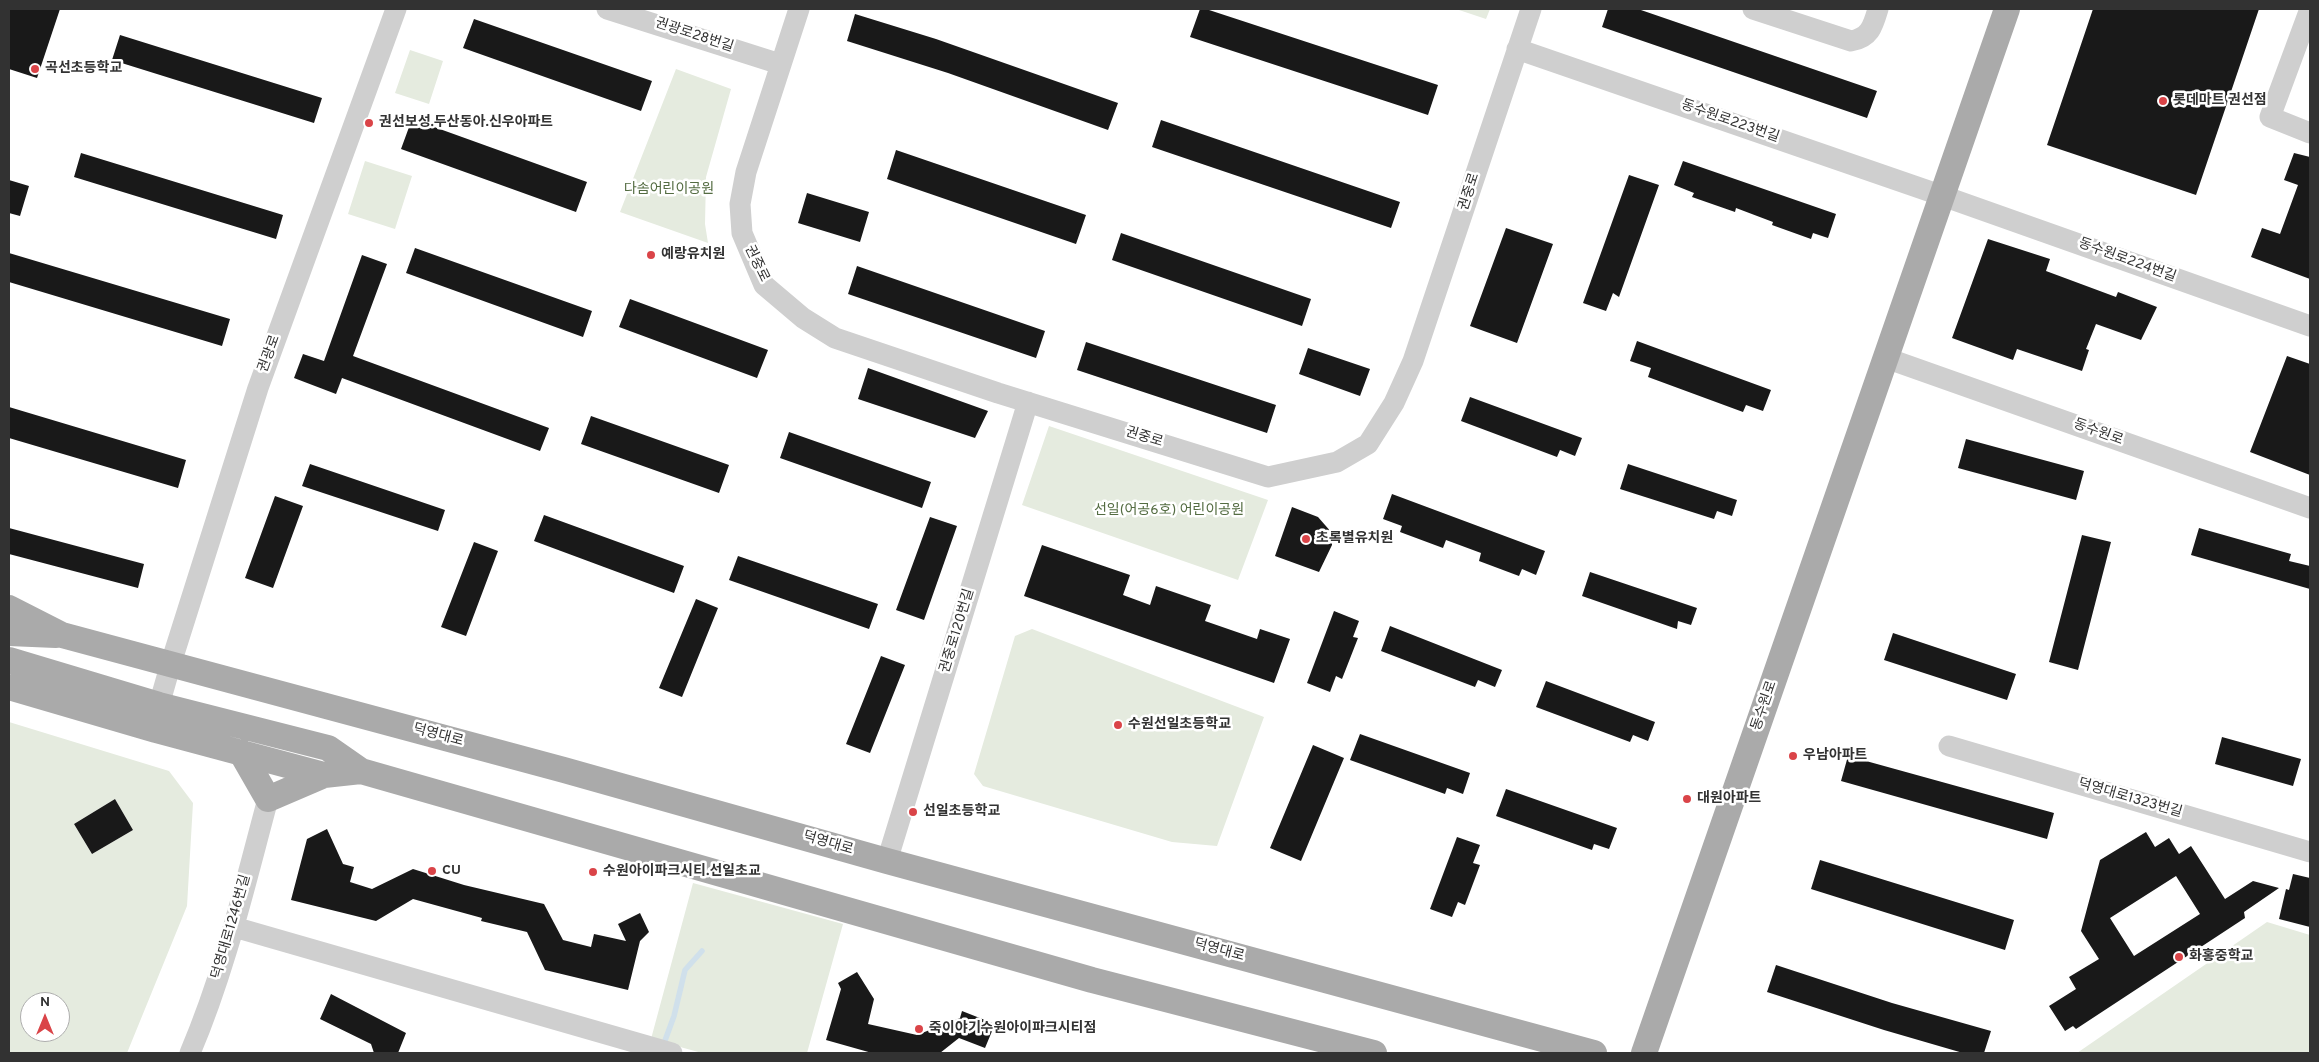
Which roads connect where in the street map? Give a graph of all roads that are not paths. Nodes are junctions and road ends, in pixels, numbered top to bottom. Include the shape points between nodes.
1 (396, 9) edge
2 (607, 9) edge
3 (799, 9) edge
4 (1531, 9) edge
5 (1753, 9) edge
6 (1878, 9) edge
7 (2006, 9) edge
8 (2310, 9) edge
9 (1517, 49) junction
10 (780, 64) junction
11 (2310, 133) edge
12 (1943, 196) junction
13 (2310, 326) edge
14 (1886, 358) junction
15 (1028, 402) junction
16 (2310, 508) edge
17 (9, 608) edge
18 (9, 633) edge
19 (62, 635) junction
20 (9, 660) edge
21 (170, 663) junction
22 (9, 687) edge
23 (159, 705) junction
24 (1949, 746) dead end
25 (240, 752) junction
26 (361, 771) junction
27 (324, 775) junction
28 (268, 799) junction
29 (2310, 852) edge
30 (887, 861) junction
31 (234, 927) junction
32 (190, 1053) edge
33 (672, 1053) edge
34 (1374, 1053) edge
35 (1594, 1053) edge
36 (1644, 1053) edge

1 - 21 street, 권광로 via 258,388
2 - 10 street, 권광로28번길
3 - 10 street, 권중로
4 - 9 street, 권중로
5 - 6 street via 1851,41 1870,32
7 - 12 main road, 동수원로
8 - 11 street via 2270,117
9 - 12 street, 동수원로223번길
9 - 15 street, 권중로 via 1413,361 1394,403 1368,444 1337,462 1268,478
10 - 15 street, 권중로 via 746,172 740,204 742,233 764,285 802,318 835,338
12 - 13 street, 동수원로224번길
12 - 14 main road, 동수원로
14 - 16 street, 동수원로
14 - 36 main road, 동수원로
15 - 30 street, 권중로120번길
17 - 19 main road, 덕영대로
18 - 19 main road, 덕영대로
19 - 21 main road, 덕영대로
20 - 23 main road
21 - 23 street, 권광로
21 - 30 main road, 덕영대로
22 - 25 main road
23 - 26 main road via 328,748
24 - 29 street, 덕영대로1323번길
25 - 27 main road
25 - 28 main road
26 - 27 main road
26 - 34 main road via 1092,980
27 - 28 main road
28 - 31 street, 덕영대로1246번길
30 - 35 main road, 덕영대로
31 - 32 street, 덕영대로1246번길 via 207,1013
31 - 33 street

